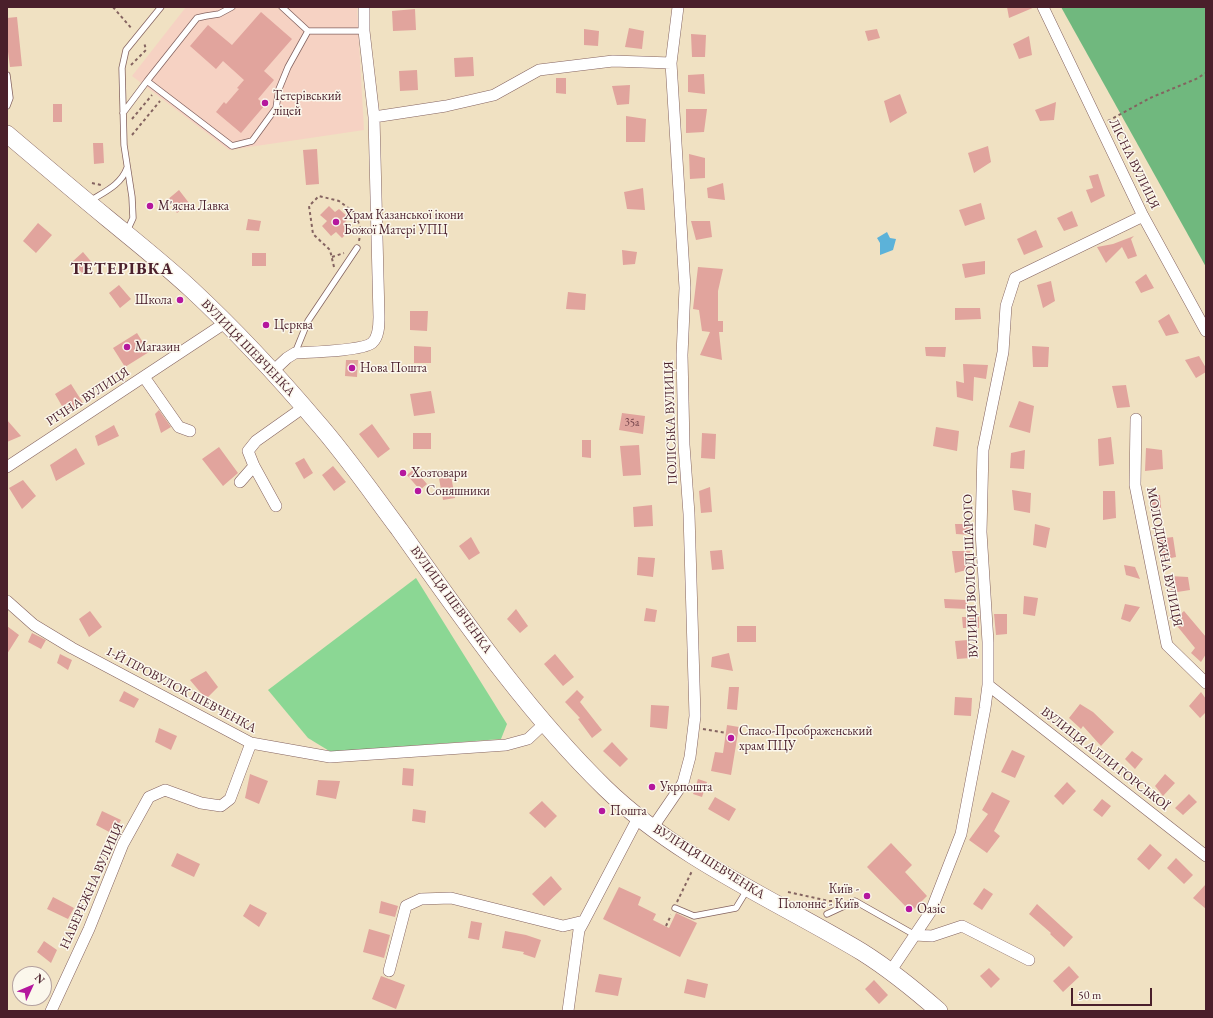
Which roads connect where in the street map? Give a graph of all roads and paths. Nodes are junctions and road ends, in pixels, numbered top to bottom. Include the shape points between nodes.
1 (113, 7) edge
2 (161, 7) edge
3 (232, 7) edge
4 (282, 7) edge
5 (364, 7) edge
6 (678, 7) edge
7 (1043, 7) edge
8 (132, 29) dead end
9 (308, 31) junction
10 (364, 31) junction
11 (133, 42) junction
12 (671, 63) junction
13 (1206, 73) edge
14 (123, 74) junction
15 (7, 75) edge
16 (147, 81) junction
17 (157, 89) junction
18 (165, 95) junction
19 (7, 106) edge
20 (123, 114) junction
21 (374, 116) junction
22 (1100, 126) junction
23 (124, 127) junction
24 (7, 134) edge
25 (124, 145) junction
26 (127, 167) junction
27 (88, 202) junction
28 (1144, 216) junction
29 (126, 233) junction
30 (357, 248) junction
31 (332, 257) junction
32 (337, 278) junction
33 (225, 323) junction
34 (1206, 331) edge
35 (295, 353) junction
36 (272, 372) junction
37 (144, 376) junction
38 (304, 407) junction
39 (1136, 419) dead end
40 (190, 431) dead end
41 (254, 466) junction
42 (7, 467) edge
43 (240, 482) dead end
44 (276, 506) dead end
45 (7, 601) edge
46 (1206, 683) edge
47 (988, 685) junction
48 (544, 723) junction
49 (694, 727) junction
50 (726, 733) dead end
51 (251, 744) junction
52 (639, 816) junction
53 (653, 827) junction
54 (1206, 856) edge
55 (693, 869) dead end
56 (686, 883) dead end
57 (748, 888) junction
58 (788, 892) dead end
59 (829, 901) dead end
60 (675, 908) dead end
61 (827, 914) dead end
62 (584, 921) junction
63 (916, 935) junction
64 (1029, 960) dead end
65 (390, 971) dead end
66 (890, 972) junction
67 (51, 1011) edge
68 (568, 1011) edge
69 (939, 1011) edge

1 - 8 path
2 - 11 lane
3 - 16 lane via 220,14 197,18
4 - 9 lane
5 - 10 street
6 - 12 street, ПОЛІСЬКА ВУЛИЦЯ
7 - 22 street, ЛІСНА ВУЛИЦЯ
9 - 10 lane
9 - 18 lane via 288,67 279,89 276,108 252,141 232,146
10 - 21 street
11 - 14 lane via 126,50
11 - 14 path via 144,42 146,50
12 - 21 street via 613,61 539,70 494,95 446,106
12 - 49 street, ПОЛІСЬКА ВУЛИЦЯ via 685,288 682,370 689,514
13 - 22 path via 1150,98
14 - 20 lane
15 - 19 lane via 10,98
16 - 17 lane
16 - 20 lane
17 - 18 lane
17 - 23 path
18 - 25 path
20 - 23 lane
21 - 35 street via 378,332 372,342 361,347
22 - 28 street, ЛІСНА ВУЛИЦЯ
23 - 25 lane
24 - 27 main road, ВУЛИЦЯ ШЕВЧЕНКА
25 - 26 lane
26 - 27 lane via 125,175 116,185
26 - 29 lane via 133,218
27 - 29 main road, ВУЛИЦЯ ШЕВЧЕНКА
28 - 34 street, ЛІСНА ВУЛИЦЯ
28 - 47 street, ВУЛИЦЯ ВОЛОДІ ШАРОГО via 1015,278 1006,306 1003,352 983,450 981,532
29 - 33 main road, ВУЛИЦЯ ШЕВЧЕНКА via 190,288
30 - 31 path
30 - 31 path via 361,230 355,213 339,201 319,196 309,206 313,234 330,250
30 - 32 lane
31 - 32 path
32 - 35 lane via 308,321
33 - 36 main road, ВУЛИЦЯ ШЕВЧЕНКА
33 - 37 street, РІЧНА ВУЛИЦЯ
35 - 36 street
36 - 38 main road, ВУЛИЦЯ ШЕВЧЕНКА
37 - 40 street via 179,427
37 - 42 street, РІЧНА ВУЛИЦЯ
38 - 41 street via 256,441 248,451
38 - 48 main road, ВУЛИЦЯ ШЕВЧЕНКА via 360,477 512,684
39 - 46 street, МОЛОДІЖНА ВУЛИЦЯ via 1135,485 1167,645
41 - 43 street
41 - 44 street
45 - 51 street, 1-Й ПРОВУЛОК ШЕВЧЕНКА via 34,625 72,648
47 - 54 street, ВУЛИЦЯ АЛЛИ ГОРСЬКОЇ
47 - 63 street, ВУЛИЦЯ ВОЛОДІ ШАРОГО via 961,834 931,911
48 - 51 street, 1-Й ПРОВУЛОК ШЕВЧЕНКА via 528,739 506,745 330,757
48 - 52 main road, ВУЛИЦЯ ШЕВЧЕНКА via 603,786
49 - 50 path
49 - 53 street, ПОЛІСЬКА ВУЛИЦЯ via 684,783
51 - 67 street, НАБЕРЕЖНА ВУЛИЦЯ via 230,799 221,806 201,803 165,790 149,797 123,844 89,929
52 - 53 main road, ВУЛИЦЯ ШЕВЧЕНКА
52 - 62 street
53 - 57 main road, ВУЛИЦЯ ШЕВЧЕНКА via 681,848
55 - 56 path
57 - 60 lane via 736,908 694,916
57 - 66 main road, ВУЛИЦЯ ШЕВЧЕНКА via 864,954
58 - 59 path
61 - 63 lane via 855,901
62 - 65 street via 563,926 451,898 420,899 406,906
62 - 68 street via 579,930
63 - 64 street via 932,936 962,926
63 - 66 street, ВУЛИЦЯ ВОЛОДІ ШАРОГО
66 - 69 main road, ВУЛИЦЯ ШЕВЧЕНКА

